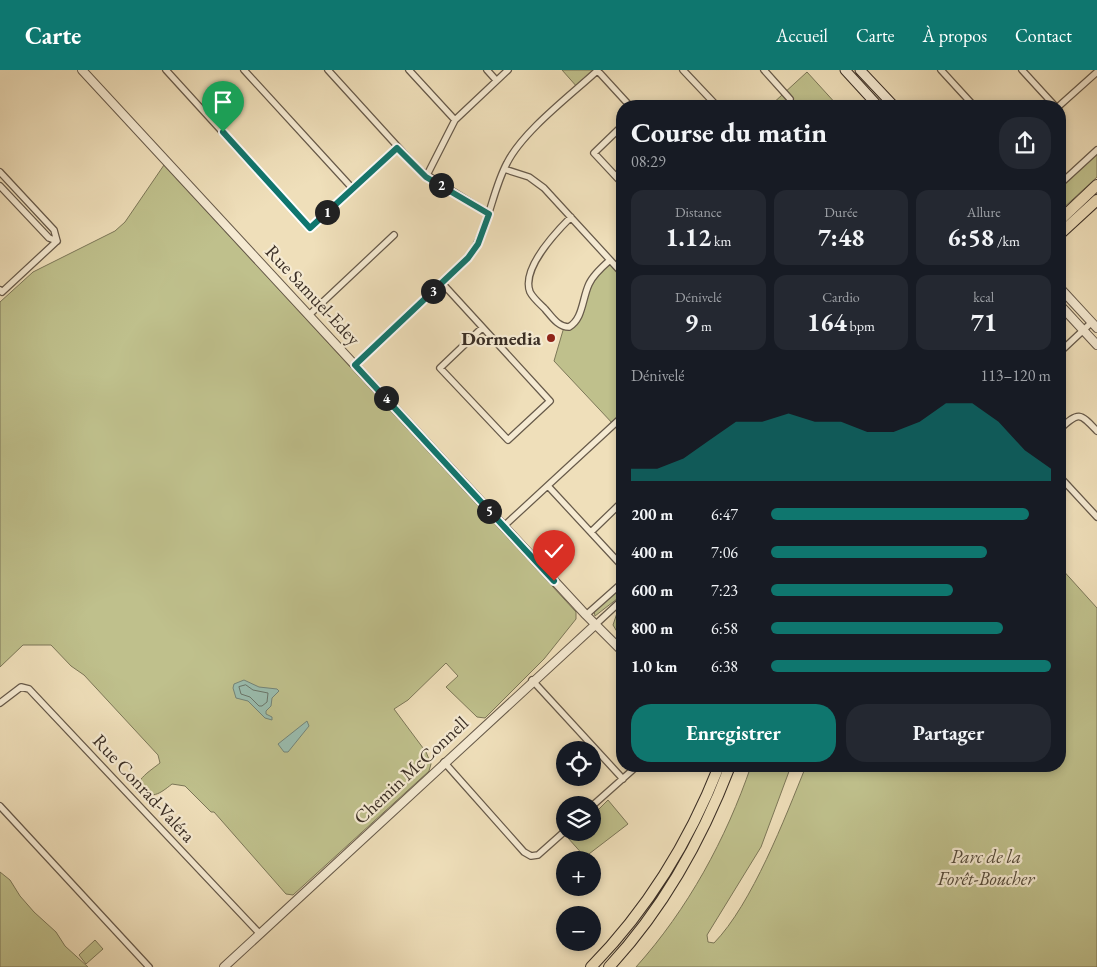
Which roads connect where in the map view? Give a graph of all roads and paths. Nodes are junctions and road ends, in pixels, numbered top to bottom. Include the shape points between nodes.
1 (82, 70) edge
2 (166, 70) edge
3 (244, 70) edge
4 (328, 70) edge
5 (409, 70) edge
6 (487, 70) edge
7 (508, 70) edge
8 (597, 70) edge
9 (683, 70) edge
10 (764, 70) edge
11 (845, 70) edge
12 (860, 70) edge
13 (941, 70) edge
14 (1022, 70) edge
15 (1097, 72) edge
16 (496, 80) junction
17 (790, 99) dead end
18 (624, 100) edge
19 (711, 100) edge
20 (872, 100) edge
21 (888, 100) edge
22 (968, 100) edge
23 (1051, 100) edge
24 (1064, 100) edge
25 (455, 120) junction
26 (616, 132) edge
27 (397, 148) junction
28 (1097, 150) edge
29 (504, 168) junction
30 (0, 172) edge
31 (426, 177) junction
32 (616, 177) edge
33 (1066, 178) edge
34 (1097, 185) edge
35 (0, 186) edge
36 (353, 188) junction
37 (1097, 200) edge
38 (489, 214) junction
39 (1066, 214) edge
40 (571, 217) junction
41 (1066, 228) edge
42 (394, 235) dead end
43 (57, 241) junction
44 (610, 260) junction
45 (616, 266) edge
46 (442, 283) junction
47 (1, 291) edge
48 (1066, 295) edge
49 (1066, 311) edge
50 (309, 315) junction
51 (1094, 325) edge
52 (482, 328) junction
53 (1084, 330) junction
54 (1097, 345) edge
55 (1066, 346) edge
56 (355, 365) junction
57 (616, 423) edge
58 (1066, 423) edge
59 (1097, 431) edge
60 (1066, 483) edge
61 (548, 486) junction
62 (616, 508) edge
63 (1097, 517) edge
64 (504, 526) junction
65 (592, 531) junction
66 (616, 559) edge
67 (616, 588) edge
68 (616, 606) edge
69 (586, 615) junction
70 (595, 625) junction
71 (616, 645) edge
72 (532, 680) junction
73 (0, 703) edge
74 (444, 762) junction
75 (616, 770) edge
76 (617, 772) edge
77 (630, 772) edge
78 (716, 772) edge
79 (728, 772) edge
80 (623, 778) junction
81 (601, 798) edge
82 (0, 806) edge
83 (556, 839) edge
84 (260, 934) junction
85 (149, 967) edge
86 (224, 967) edge
87 (590, 967) edge
88 (609, 967) edge

1 - 50 street, Rue Samuel-Edey
2 - 36 street via 310,228
3 - 36 street
4 - 27 street
5 - 25 street
6 - 16 street
7 - 16 street
8 - 18 street
8 - 29 street via 522,141
9 - 19 street
10 - 17 street
11 - 20 main road
12 - 21 main road
13 - 22 street
14 - 23 street
15 - 24 street
16 - 25 street
25 - 31 street
26 - 32 street via 594,153
27 - 31 street
27 - 36 street
28 - 33 street
29 - 38 street
29 - 40 street via 536,181
30 - 43 street via 54,230
31 - 38 street
34 - 39 highway
35 - 43 street via 49,238
37 - 41 highway
38 - 46 street via 473,251
40 - 44 street
40 - 44 street via 548,240 529,276 530,294 560,326 569,328 578,319 589,283
42 - 50 street
43 - 47 street
44 - 45 street
46 - 52 street
46 - 56 street
48 - 51 street
49 - 53 street
50 - 56 street, Rue Samuel-Edey
51 - 53 street
52 - 52 street via 550,401 508,440 440,368
53 - 54 street
53 - 55 street
56 - 64 street, Rue Samuel-Edey
57 - 61 street
58 - 59 street via 1079,415
60 - 63 street
61 - 64 street
61 - 65 street
62 - 65 street
64 - 69 street, Rue Samuel-Edey
65 - 66 street
67 - 69 street
68 - 70 street, Chemin McConnell
69 - 70 street, Rue Samuel-Edey
70 - 71 street, Rue Samuel-Edey
70 - 72 street, Chemin McConnell
72 - 74 street, Chemin McConnell
72 - 75 street
73 - 84 street, Rue Conrad-Valéra via 21,687 29,689
74 - 83 street via 524,852 538,855
74 - 84 street, Chemin McConnell
76 - 80 street
77 - 80 street
78 - 87 highway via 698,816 668,870 636,916
79 - 88 highway via 708,819 678,874
80 - 81 street
82 - 85 street
84 - 86 street, Chemin McConnell

